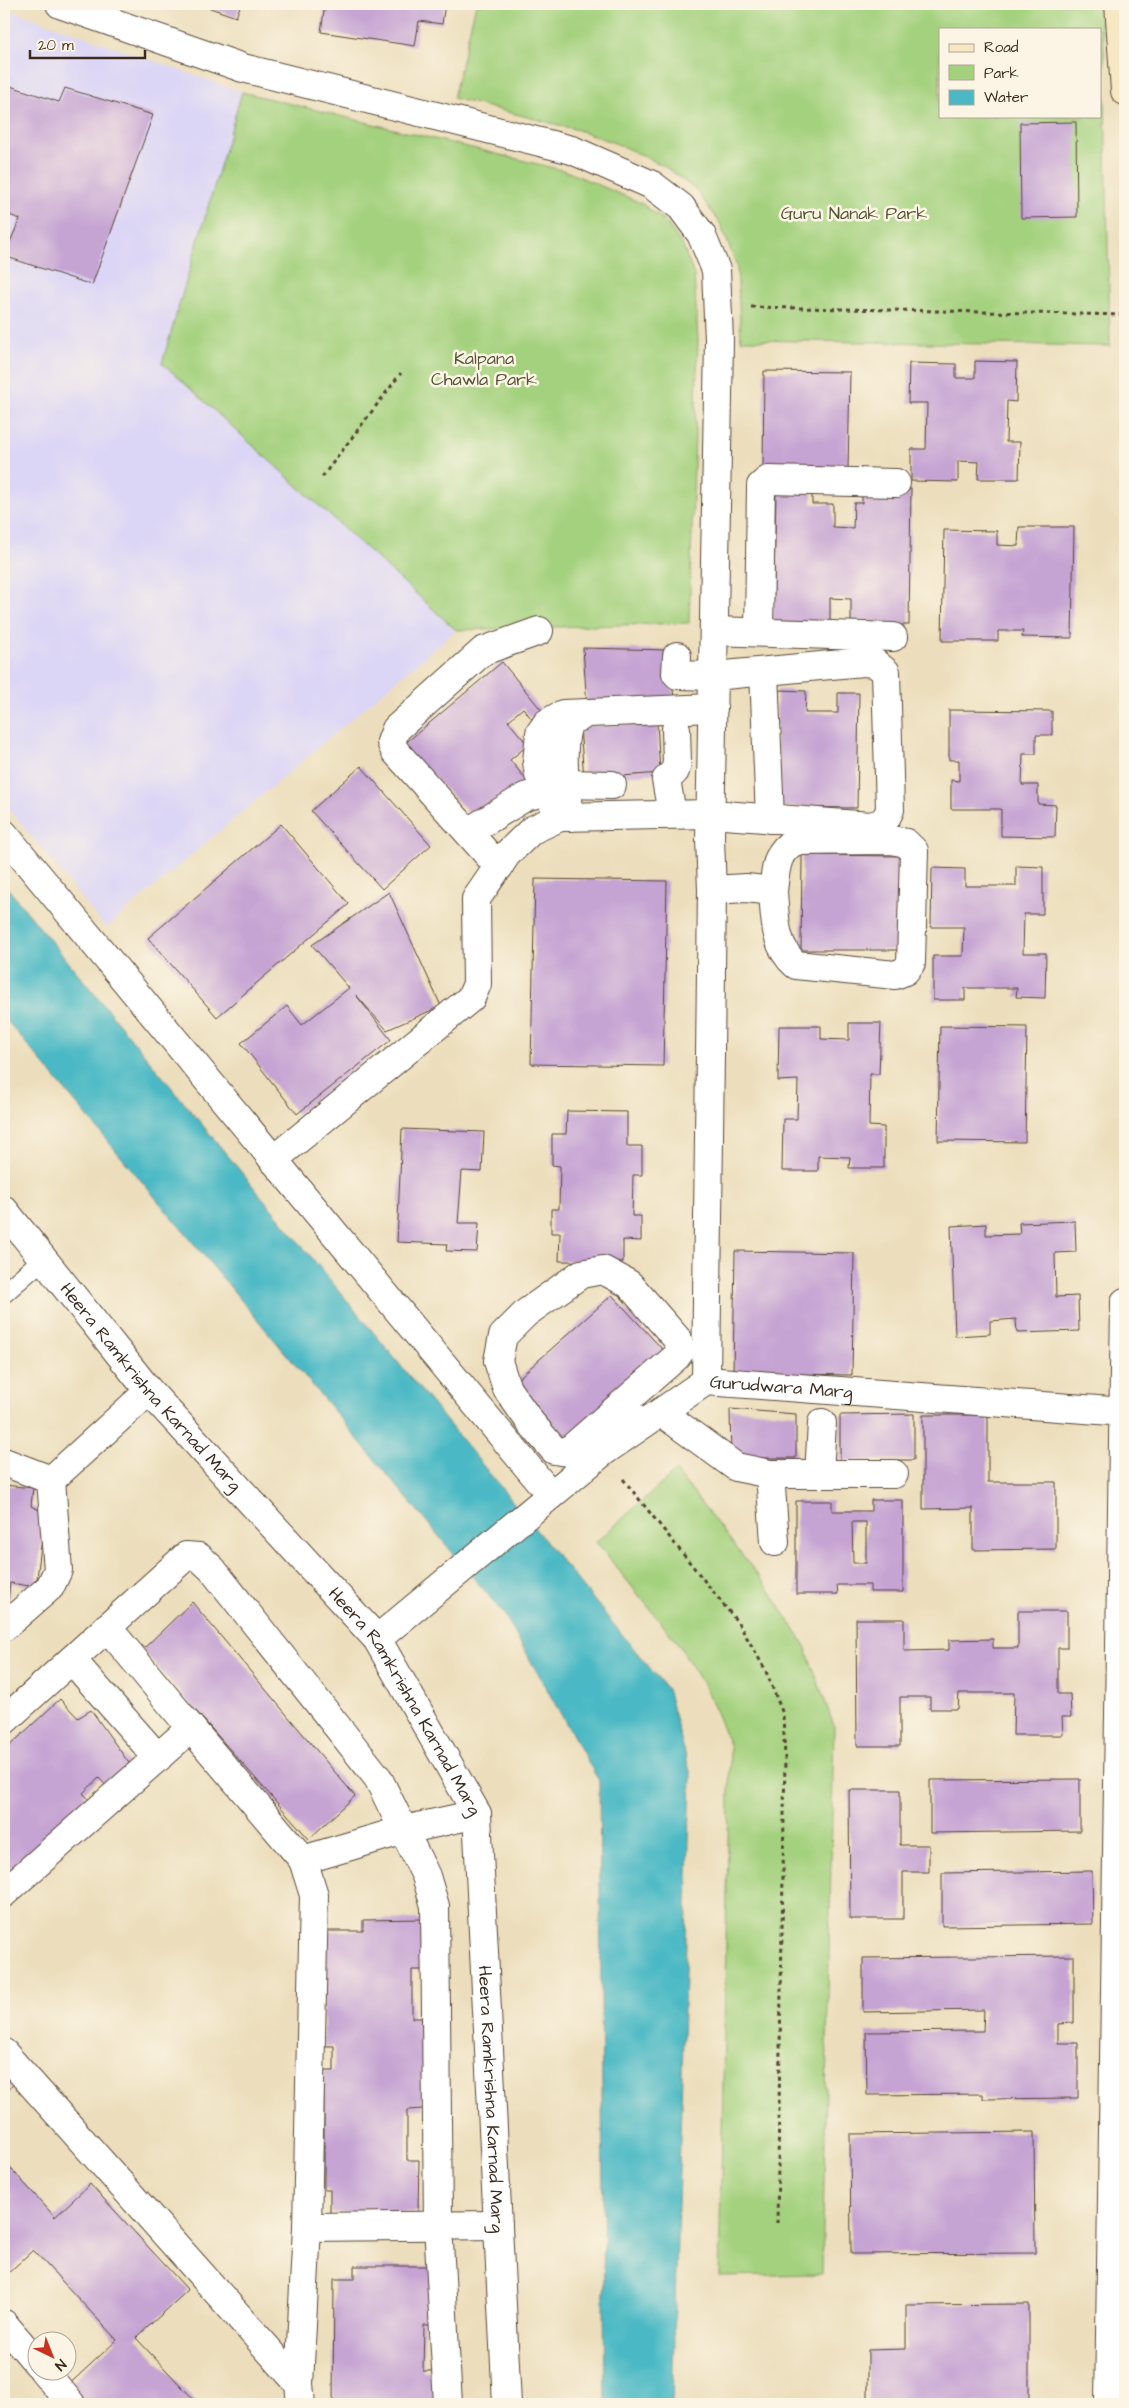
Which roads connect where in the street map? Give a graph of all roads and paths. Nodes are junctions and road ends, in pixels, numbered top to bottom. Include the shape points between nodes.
1 (60, 4) edge
2 (1118, 4) edge
3 (1125, 91) edge
4 (717, 307) junction
5 (1125, 315) edge
6 (401, 373) dead end
7 (322, 477) dead end
8 (896, 483) dead end
9 (539, 631) dead end
10 (714, 631) junction
11 (758, 632) junction
12 (893, 637) dead end
13 (677, 656) dead end
14 (764, 672) junction
15 (714, 676) junction
16 (713, 708) junction
17 (580, 717) dead end
18 (676, 729) dead end
19 (612, 785) dead end
20 (556, 788) junction
21 (672, 813) junction
22 (711, 814) junction
23 (565, 817) junction
24 (770, 819) junction
25 (468, 832) junction
26 (4, 834) edge
27 (499, 867) junction
28 (712, 890) junction
29 (773, 891) junction
30 (274, 1160) junction
31 (4, 1210) edge
32 (43, 1259) junction
33 (4, 1293) edge
34 (1125, 1302) edge
35 (706, 1381) junction
36 (149, 1391) junction
37 (622, 1404) junction
38 (1124, 1412) edge
39 (651, 1419) junction
40 (822, 1423) dead end
41 (603, 1452) junction
42 (4, 1462) edge
43 (770, 1474) junction
44 (819, 1474) junction
45 (894, 1474) dead end
46 (51, 1480) junction
47 (546, 1500) junction
48 (775, 1542) dead end
49 (4, 1627) edge
50 (108, 1627) junction
51 (377, 1639) junction
52 (72, 1660) junction
53 (4, 1721) edge
54 (191, 1728) junction
55 (158, 1758) junction
56 (477, 1814) junction
57 (404, 1830) junction
58 (303, 1860) junction
59 (4, 1893) edge
60 (4, 2053) edge
61 (777, 2222) dead end
62 (438, 2224) junction
63 (498, 2225) junction
64 (307, 2227) junction
65 (4, 2324) edge
66 (28, 2352) edge
67 (1117, 2368) edge
68 (51, 2380) edge
69 (300, 2394) edge
70 (71, 2404) edge
71 (448, 2404) edge
72 (507, 2404) edge
73 (1109, 2404) edge

1 - 4 street via 243,68 572,150 612,166 652,185 681,207 702,234 716,270
2 - 3 street
4 - 5 path
4 - 10 street
6 - 7 path
8 - 11 street via 768,480 761,486
9 - 25 street via 483,651 393,736 391,742 396,751
10 - 11 street
10 - 15 street
11 - 12 street
13 - 15 street via 678,675
14 - 15 street
14 - 24 street
14 - 24 street via 863,662 875,663 886,672 890,810 884,822 871,826
15 - 16 street
16 - 20 street via 562,714 547,723 540,733 538,768
16 - 22 street
17 - 20 street via 572,717 566,729
18 - 21 street via 677,763 675,771 666,780
19 - 20 street
20 - 23 street
20 - 25 street via 525,796
21 - 22 street
21 - 23 street
22 - 24 street
22 - 28 street
23 - 27 street via 532,830 507,854
25 - 27 street
26 - 30 street
27 - 30 street via 476,899 477,984 471,998
28 - 29 street via 746,888
28 - 35 street
29 - 29 street via 778,856 795,841 892,840 906,843 914,851 911,963 896,975 796,965 788,958 776,935
30 - 47 street
31 - 32 street, Heera Ramkrishna Karnad Marg
32 - 33 lane
32 - 36 street, Heera Ramkrishna Karnad Marg
34 - 38 street
35 - 38 street, Gurudwara Marg
35 - 39 street, Gurudwara Marg
36 - 46 street
36 - 51 street, Heera Ramkrishna Karnad Marg
37 - 37 street via 676,1358 681,1350 678,1340 638,1293 614,1275 603,1270 581,1274 526,1313 503,1336 498,1361 507,1389 554,1450 567,1452
37 - 39 street
38 - 67 street
39 - 41 street, Gurudwara Marg
39 - 43 street via 736,1467
40 - 44 street
41 - 47 street, Gurudwara Marg
41 - 61 path via 739,1624 764,1669 782,1714 785,1758
42 - 46 street
43 - 44 street
43 - 48 street
44 - 45 street
46 - 49 street via 58,1570 50,1587
47 - 51 street, Gurudwara Marg
50 - 52 street
50 - 54 street
50 - 57 street via 186,1556 198,1557 212,1569 378,1778
51 - 56 street, Heera Ramkrishna Karnad Marg
52 - 53 street
52 - 55 street
54 - 55 street
54 - 58 street
55 - 59 street
56 - 57 street
56 - 63 street, Heera Ramkrishna Karnad Marg
57 - 58 street
57 - 62 street via 426,1876 435,1906
58 - 64 street via 314,1895
60 - 69 street
62 - 63 street
62 - 64 street
62 - 71 street
63 - 72 street, Heera Ramkrishna Karnad Marg
64 - 69 street
65 - 66 street
67 - 73 street
68 - 70 street

